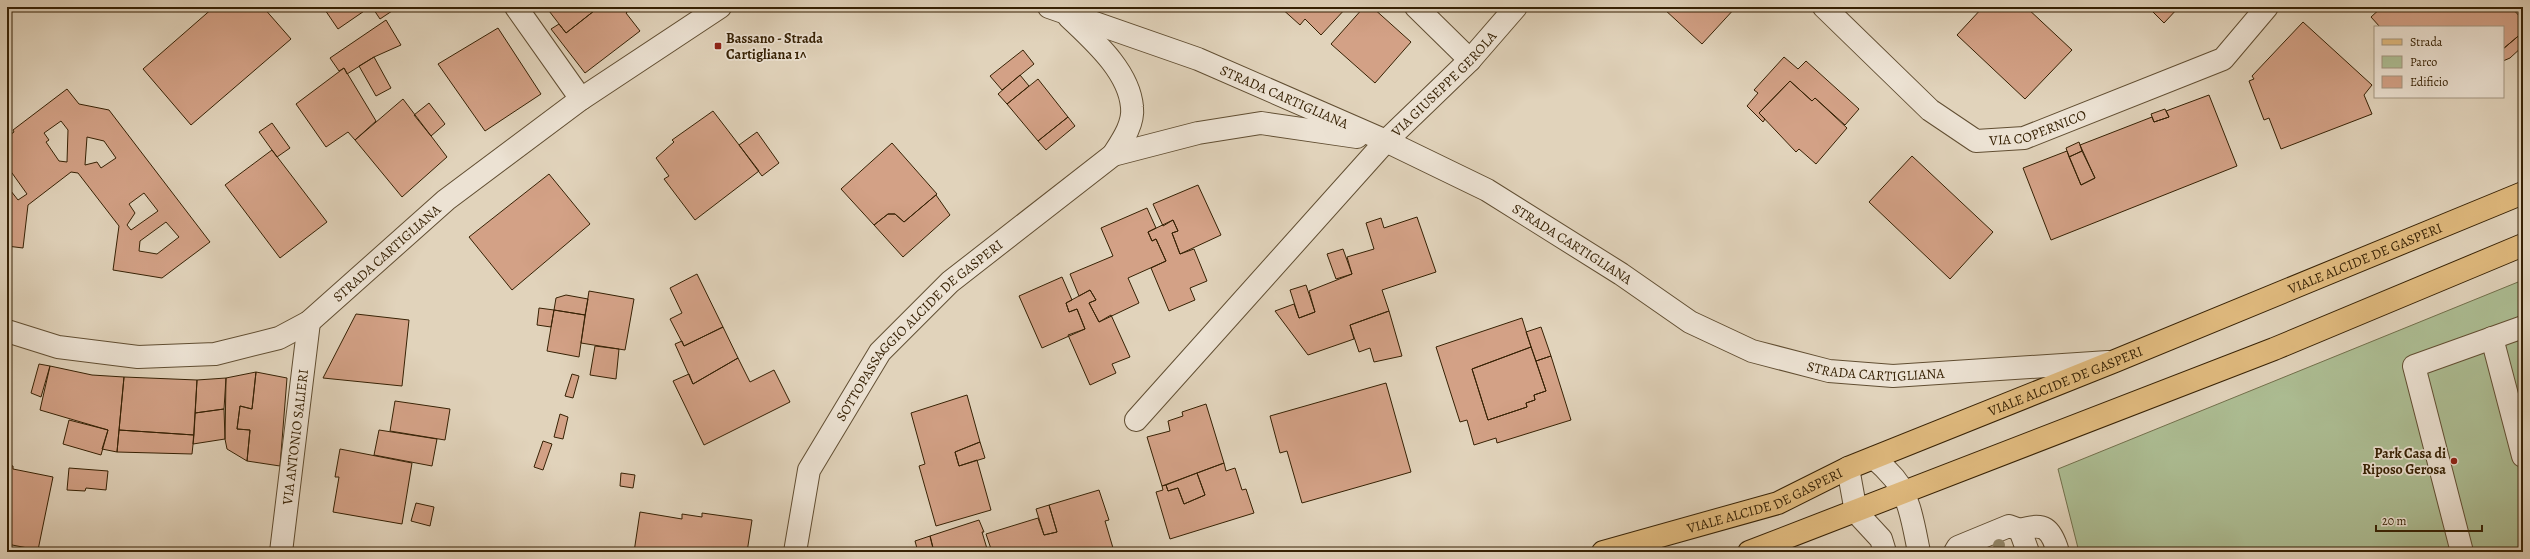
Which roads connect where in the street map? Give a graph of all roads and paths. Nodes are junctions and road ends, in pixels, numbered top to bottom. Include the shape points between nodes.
1 (516, 7) edge
2 (720, 7) edge
3 (1416, 7) edge
4 (1516, 7) edge
5 (1824, 7) edge
6 (2267, 7) edge
7 (1056, 10) edge
8 (1470, 60) junction
9 (581, 99) junction
10 (1386, 141) junction
11 (1113, 155) junction
12 (2523, 193) edge
13 (2523, 245) edge
14 (309, 322) junction
15 (2523, 327) edge
16 (7, 331) edge
17 (2492, 338) junction
18 (2115, 362) junction
19 (1136, 420) dead end
20 (2523, 456) edge
21 (1874, 458) junction
22 (1848, 468) junction
23 (1903, 494) junction
24 (1856, 512) junction
25 (2020, 530) junction
26 (281, 552) edge
27 (795, 552) edge
28 (1603, 552) edge
29 (1749, 552) edge
30 (1885, 552) edge
31 (1919, 552) edge
32 (1955, 552) edge
33 (2028, 552) edge
34 (2058, 552) edge
35 (2462, 552) edge

1 - 9 street
2 - 9 street, STRADA CARTIGLIANA
3 - 8 street
4 - 8 street, VIA GIUSEPPE GEROLA
5 - 6 street, VIA COPERNICO via 1930,110 1976,141 2024,138 2223,59
7 - 10 street, STRADA CARTIGLIANA via 1198,59
7 - 11 street, SOTTOPASSAGGIO ALCIDE DE GASPERI via 1101,47 1122,78 1133,107 1127,133
8 - 10 street, VIA GIUSEPPE GEROLA
9 - 14 street, STRADA CARTIGLIANA via 446,200
10 - 11 street, SOTTOPASSAGGIO ALCIDE DE GASPERI via 1261,123 1198,133
10 - 18 street, STRADA CARTIGLIANA via 1487,190 1621,274 1690,322 1752,351 1829,371 1893,376
10 - 19 street, VIA GIUSEPPE GEROLA
11 - 27 street, SOTTOPASSAGGIO ALCIDE DE GASPERI via 950,282 880,352 809,470
12 - 18 main road, VIALE ALCIDE DE GASPERI
13 - 23 main road via 2274,349
14 - 16 street, STRADA CARTIGLIANA via 279,338 215,354 138,357 58,347
14 - 26 street, VIA ANTONIO SALIERI
15 - 17 street
17 - 20 street
17 - 35 street via 2414,366
18 - 21 main road, VIALE ALCIDE DE GASPERI
21 - 22 main road, VIALE ALCIDE DE GASPERI
21 - 23 street via 1895,478
22 - 24 street
22 - 28 main road, VIALE ALCIDE DE GASPERI via 1778,503
23 - 24 main road
23 - 31 street via 1914,525
24 - 29 main road
24 - 30 street via 1881,540
25 - 32 street via 2009,526 1958,547
25 - 33 street
25 - 34 street via 2039,526 2048,530

